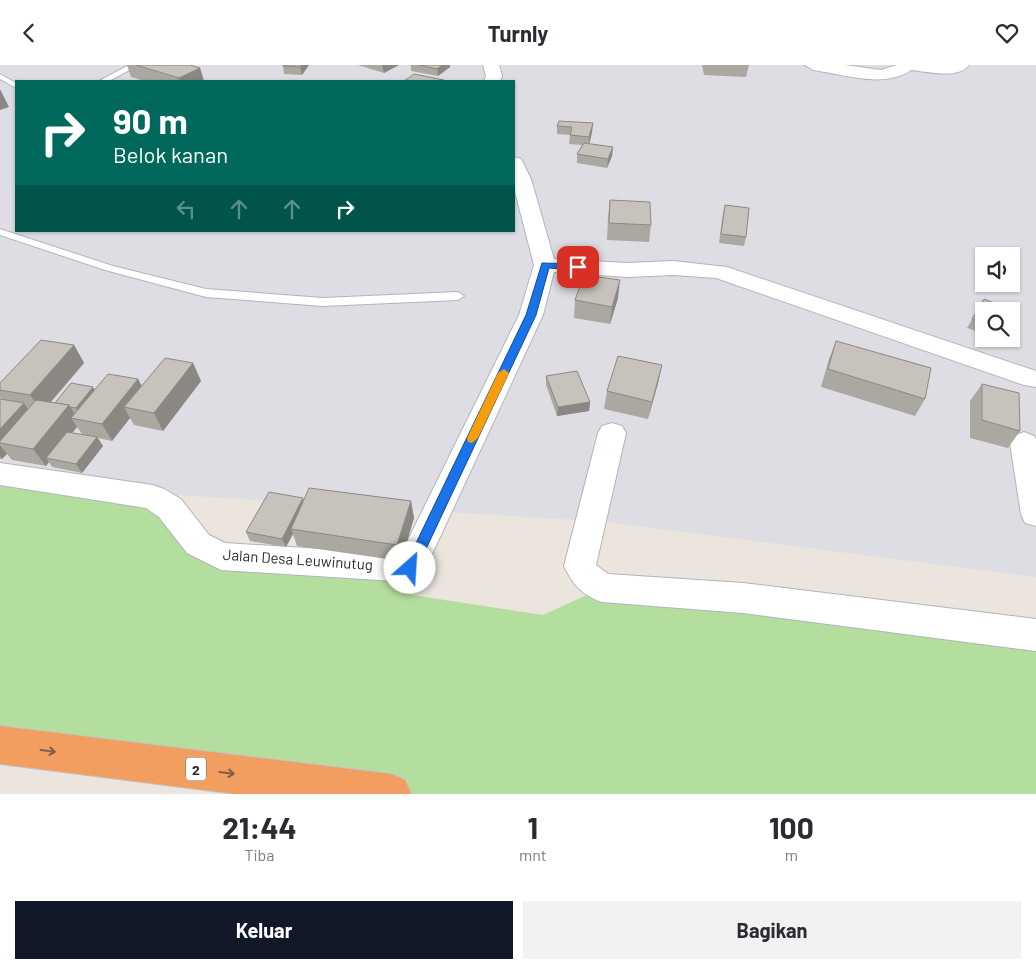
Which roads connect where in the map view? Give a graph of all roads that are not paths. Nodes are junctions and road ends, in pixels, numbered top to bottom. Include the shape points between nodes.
1 (135, 65) edge
2 (491, 65) edge
3 (813, 65) edge
4 (909, 65) edge
5 (961, 65) edge
6 (0, 76) edge
7 (105, 80) edge
8 (492, 80) edge
9 (15, 85) edge
10 (515, 165) edge
11 (0, 232) edge
12 (545, 265) junction
13 (458, 296) dead end
14 (1033, 379) dead end
15 (612, 433) dead end
16 (1024, 443) dead end
17 (0, 474) edge
18 (1036, 514) edge
19 (1036, 635) edge
20 (0, 745) edge
21 (391, 794) edge

1 - 7 lane
2 - 8 street
3 - 4 street via 881,75 897,72
4 - 5 street via 951,69
6 - 9 lane
10 - 12 street
11 - 13 lane via 109,268 206,293 323,302
12 - 14 street via 719,272
12 - 17 street, Jalan Desa Leuwinutug via 531,315 410,568 221,556 198,544 170,508 153,497
15 - 19 street via 580,566 586,577 602,588 743,598
16 - 18 street
20 -> 21 highway, 2

